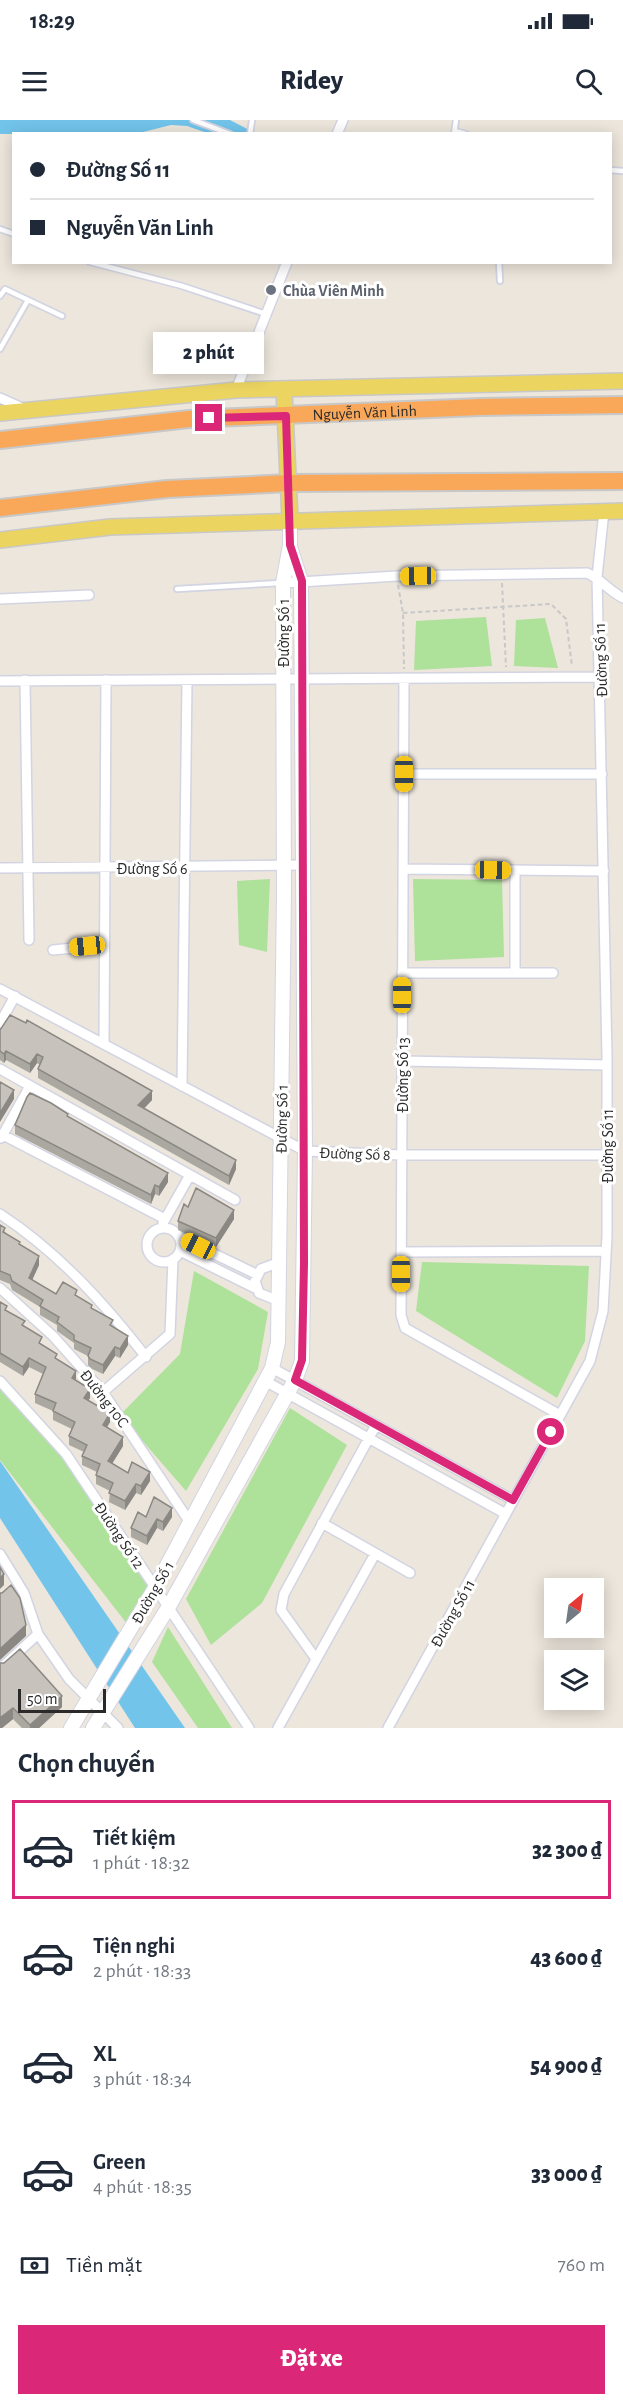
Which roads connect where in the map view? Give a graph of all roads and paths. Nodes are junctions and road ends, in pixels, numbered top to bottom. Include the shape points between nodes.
1 (193, 120) edge
2 (456, 120) edge
3 (225, 132) edge
4 (454, 132) edge
5 (98, 264) edge
6 (286, 264) edge
7 (499, 264) edge
8 (500, 282) dead end
9 (0, 297) edge
10 (28, 300) junction
11 (268, 315) junction
12 (62, 316) dead end
13 (0, 349) edge
14 (623, 381) edge
15 (236, 390) junction
16 (284, 390) junction
17 (0, 398) edge
18 (623, 405) edge
19 (25, 409) junction
20 (0, 413) edge
21 (286, 416) junction
22 (0, 440) edge
23 (623, 481) edge
24 (290, 483) junction
25 (0, 508) edge
26 (604, 511) junction
27 (623, 511) edge
28 (290, 520) junction
29 (0, 540) edge
30 (290, 545) junction
31 (501, 574) junction
32 (397, 576) junction
33 (597, 577) junction
34 (302, 581) junction
35 (283, 583) junction
36 (177, 589) dead end
37 (89, 595) dead end
38 (623, 598) edge
39 (0, 599) edge
40 (503, 606) junction
41 (403, 613) junction
42 (601, 677) junction
43 (404, 678) junction
44 (506, 678) junction
45 (573, 678) junction
46 (283, 679) junction
47 (302, 679) junction
48 (25, 680) junction
49 (106, 680) junction
50 (187, 680) junction
51 (0, 681) edge
52 (404, 774) junction
53 (603, 774) junction
54 (284, 865) junction
55 (303, 865) junction
56 (0, 868) edge
57 (29, 868) junction
58 (183, 868) junction
59 (104, 869) junction
60 (403, 869) junction
61 (515, 870) junction
62 (604, 871) junction
63 (29, 940) dead end
64 (104, 945) junction
65 (53, 950) dead end
66 (515, 972) junction
67 (402, 973) junction
68 (553, 973) dead end
69 (0, 989) edge
70 (15, 996) junction
71 (0, 1023) edge
72 (104, 1043) junction
73 (402, 1061) junction
74 (607, 1065) junction
75 (0, 1069) edge
76 (30, 1086) junction
77 (182, 1086) junction
78 (1, 1137) edge
79 (281, 1140) junction
80 (304, 1151) junction
81 (401, 1155) junction
82 (607, 1155) junction
83 (190, 1175) junction
84 (235, 1200) dead end
85 (0, 1214) edge
86 (163, 1223) junction
87 (179, 1237) junction
88 (180, 1251) junction
89 (606, 1251) junction
90 (401, 1252) junction
91 (173, 1259) junction
92 (280, 1262) junction
93 (304, 1263) junction
94 (256, 1274) junction
95 (0, 1288) edge
96 (255, 1288) junction
97 (279, 1302) junction
98 (147, 1358) junction
99 (272, 1368) junction
100 (295, 1380) junction
101 (0, 1381) edge
102 (265, 1381) junction
103 (103, 1392) junction
104 (287, 1394) junction
105 (560, 1415) junction
106 (376, 1425) junction
107 (368, 1438) junction
108 (513, 1500) junction
109 (506, 1514) junction
110 (322, 1523) junction
111 (191, 1524) junction
112 (0, 1554) edge
113 (375, 1554) junction
114 (410, 1574) dead end
115 (17, 1582) junction
116 (155, 1588) junction
117 (9, 1590) edge
118 (168, 1608) junction
119 (38, 1634) junction
120 (316, 1659) junction
121 (0, 1668) edge
122 (92, 1695) junction
123 (102, 1714) junction
124 (71, 1728) edge
125 (93, 1728) edge
126 (118, 1728) edge
127 (249, 1728) edge
128 (278, 1728) edge
129 (388, 1728) edge

1 - 3 lane
2 - 4 lane
5 - 11 lane via 182,286
6 - 11 street
7 - 8 lane
9 - 10 lane via 5,289
10 - 12 lane
10 - 13 lane
11 - 15 street
14 - 16 main road, Nguyễn Văn Linh
15 - 16 main road, Nguyễn Văn Linh
15 - 19 main road, Nguyễn Văn Linh
16 - 21 main road
17 - 19 street
18 - 21 highway, Nguyễn Văn Linh
19 - 20 main road, Nguyễn Văn Linh
21 - 22 highway, Nguyễn Văn Linh via 189,419
21 - 24 main road
23 - 24 highway
24 - 25 highway via 167,489
24 - 28 main road
26 - 27 main road
26 - 28 main road
26 - 33 street, Đường Số 11
28 - 29 main road via 110,527
28 - 30 street
30 - 34 street, Đường Số 1
30 - 35 street, Đường Số 1
31 - 32 street
31 - 33 street via 587,573
31 - 40 path
32 - 34 street
32 - 41 path
33 - 38 street
33 - 42 street, Đường Số 11
34 - 35 street
34 - 47 street, Đường Số 1
35 - 36 lane
35 - 46 street, Đường Số 1
37 - 39 street
40 - 41 path
40 - 44 path
40 - 45 path via 551,604 567,619
41 - 43 path
42 - 45 street
42 - 53 street, Đường Số 11
43 - 44 street
43 - 47 street
43 - 52 street, Đường Số 13
44 - 45 street
46 - 47 street
46 - 50 street
46 - 54 street, Đường Số 1
47 - 55 street, Đường Số 1
48 - 49 street
48 - 51 street
48 - 57 street
49 - 50 street
49 - 59 street
50 - 58 street
52 - 53 street
52 - 60 street, Đường Số 13
53 - 62 street, Đường Số 11
54 - 55 street, Đường Số 6
54 - 58 street, Đường Số 6
54 - 79 street, Đường Số 1
55 - 80 street, Đường Số 1
56 - 57 street, Đường Số 6
57 - 59 street, Đường Số 6
57 - 63 street
58 - 59 street, Đường Số 6
58 - 77 street
59 - 64 street
60 - 61 street
60 - 67 street, Đường Số 13
61 - 62 street
61 - 66 street
62 - 74 street, Đường Số 11
64 - 65 street
64 - 72 street
66 - 67 street
66 - 68 street
67 - 73 street, Đường Số 13
69 - 70 street, Đường Số 8
70 - 71 street
70 - 72 street, Đường Số 8
72 - 77 street, Đường Số 8
73 - 74 street
73 - 81 street, Đường Số 13
74 - 82 street, Đường Số 11
75 - 76 street
76 - 78 street
76 - 83 street
77 - 79 street, Đường Số 8
78 - 86 street
79 - 80 street, Đường Số 8
79 - 92 street, Đường Số 1
80 - 81 street, Đường Số 8
80 - 93 street, Đường Số 1
81 - 82 street, Đường Số 8
81 - 90 street, Đường Số 13
82 - 89 street, Đường Số 11
83 - 84 street
83 - 86 street
85 - 98 street via 69,1269 108,1308
86 - 87 street
86 - 91 street via 150,1234 148,1251 161,1262
87 - 88 street
87 - 94 street
88 - 91 street
88 - 96 street
89 - 90 street
89 - 105 street, Đường Số 11 via 603,1311 590,1361
90 - 105 street, Đường Số 13 via 400,1315 405,1328
91 - 98 street via 170,1334
92 - 93 street
92 - 94 street via 266,1265
92 - 97 street, Đường Số 1
93 - 100 street, Đường Số 1 via 302,1360
94 - 96 street
95 - 103 street, Đường 10C via 53,1336
96 - 97 street
97 - 99 street, Đường Số 1 via 278,1342
98 - 103 street
99 - 100 street
99 - 102 street, Đường Số 1
100 - 104 street, Đường Số 1
100 - 106 street
101 - 116 street, Đường Số 12 via 66,1454
102 - 104 street
102 - 111 street, Đường Số 1
103 - 111 street, Đường 10C
104 - 107 street
104 - 118 street, Đường Số 1
105 - 108 street, Đường Số 11
106 - 107 street
106 - 108 street
107 - 109 street
107 - 110 street
108 - 109 street, Đường Số 11
109 - 129 street, Đường Số 11
110 - 113 street
110 - 120 street via 284,1594 281,1610
111 - 116 street, Đường Số 1
112 - 115 street
113 - 114 street
113 - 120 street
115 - 117 street
115 - 119 street
116 - 118 street, Đường Số 12
116 - 122 street, Đường Số 1
118 - 123 street, Đường Số 1
118 - 127 street, Đường Số 12
119 - 121 street
119 - 122 street via 69,1679
120 - 128 street
122 - 123 street
122 - 124 street, Đường Số 1
123 - 125 street, Đường Số 1
123 - 126 street

